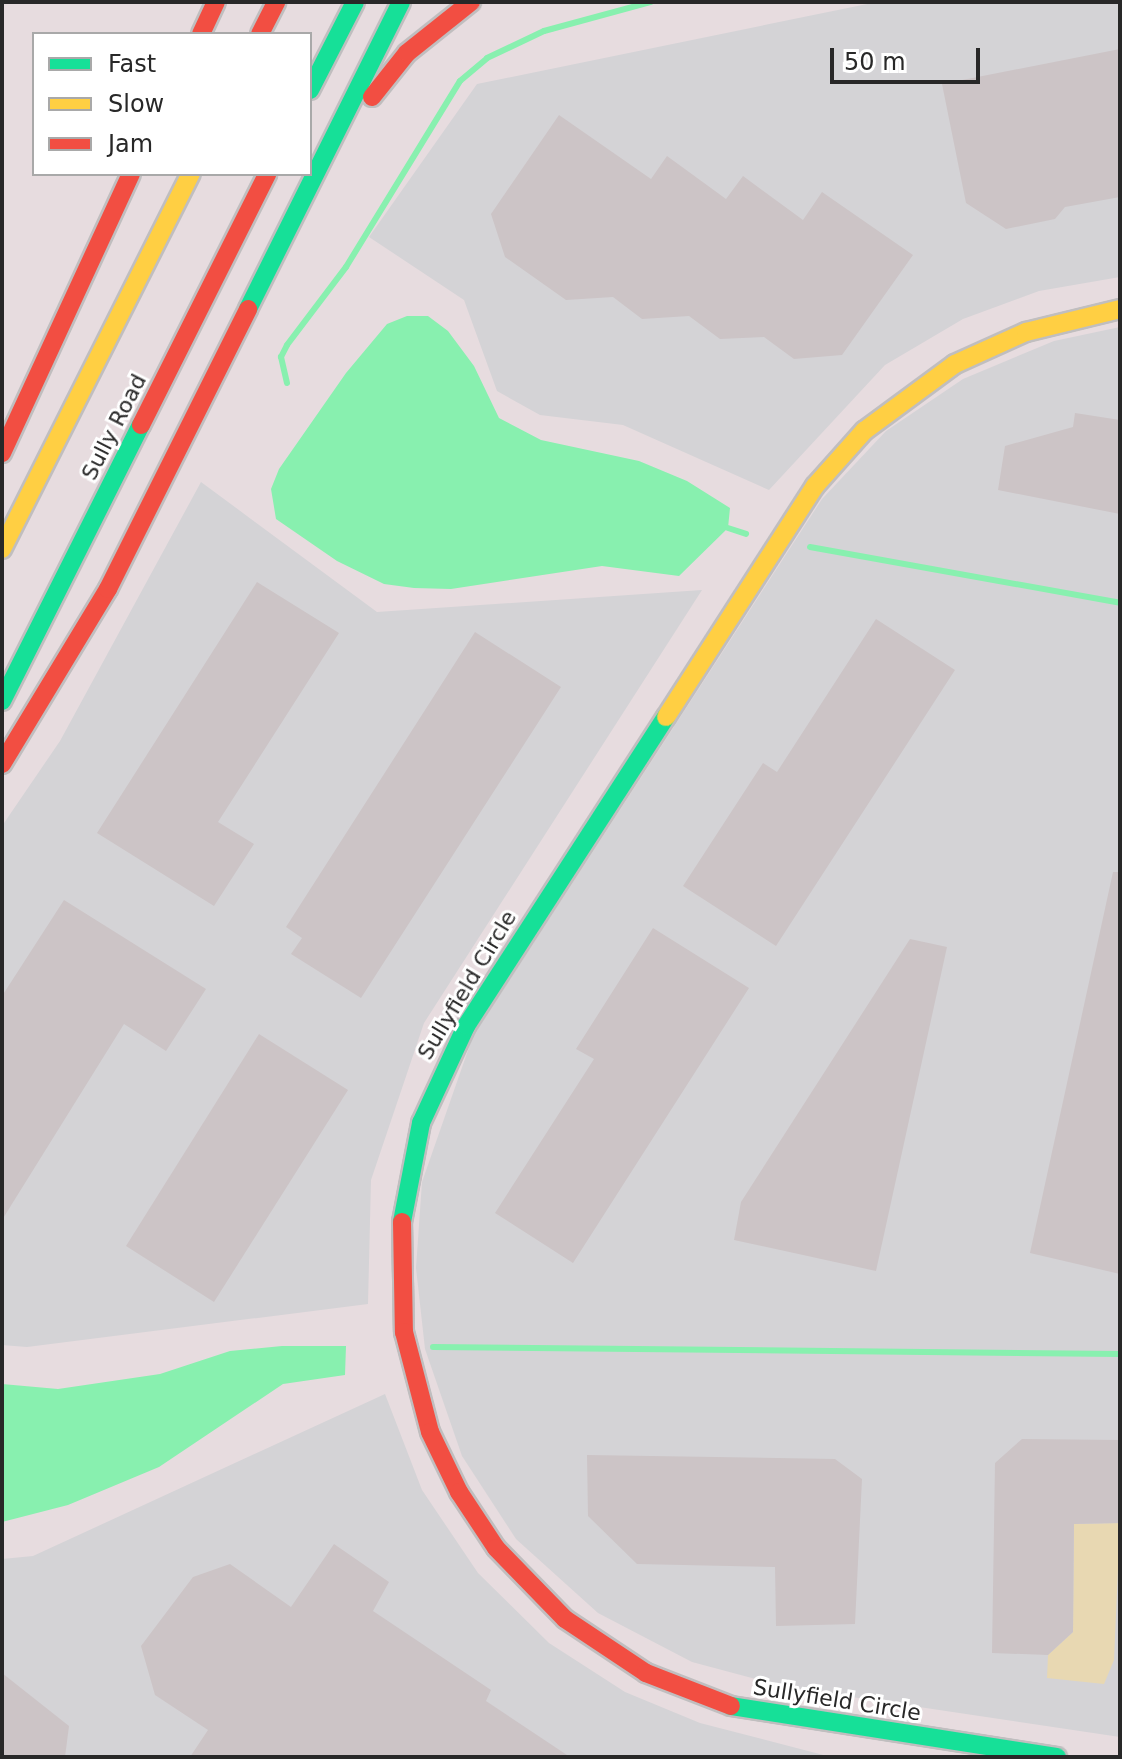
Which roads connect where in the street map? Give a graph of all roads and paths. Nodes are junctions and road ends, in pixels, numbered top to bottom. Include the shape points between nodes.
1 (199, 2) edge
2 (216, 2) edge
3 (276, 2) edge
4 (355, 2) edge
5 (401, 2) edge
6 (471, 2) edge
7 (190, 32) edge
8 (202, 32) edge
9 (261, 32) edge
10 (312, 86) edge
11 (312, 175) edge
12 (130, 176) edge
13 (190, 176) edge
14 (266, 176) edge
15 (311, 176) edge
16 (277, 243) junction
17 (1120, 309) edge
18 (2, 453) edge
19 (2, 549) edge
20 (2, 701) edge
21 (2, 764) edge
22 (1057, 1757) edge

1 - 7 main road
2 - 8 main road
3 - 9 main road
4 - 10 main road
5 - 11 main road
6 - 16 main road via 407,53 352,121
12 - 18 main road
13 - 19 main road, Sully Road
14 - 20 main road, Sully Road
15 - 16 main road
16 - 21 main road via 108,589
17 - 22 main road, Sullyfield Circle via 1026,332 955,364 893,406 839,457 779,539 466,1026 421,1123 405,1192 401,1298 419,1399 459,1492 518,1574 591,1639 675,1687 767,1716 875,1737

